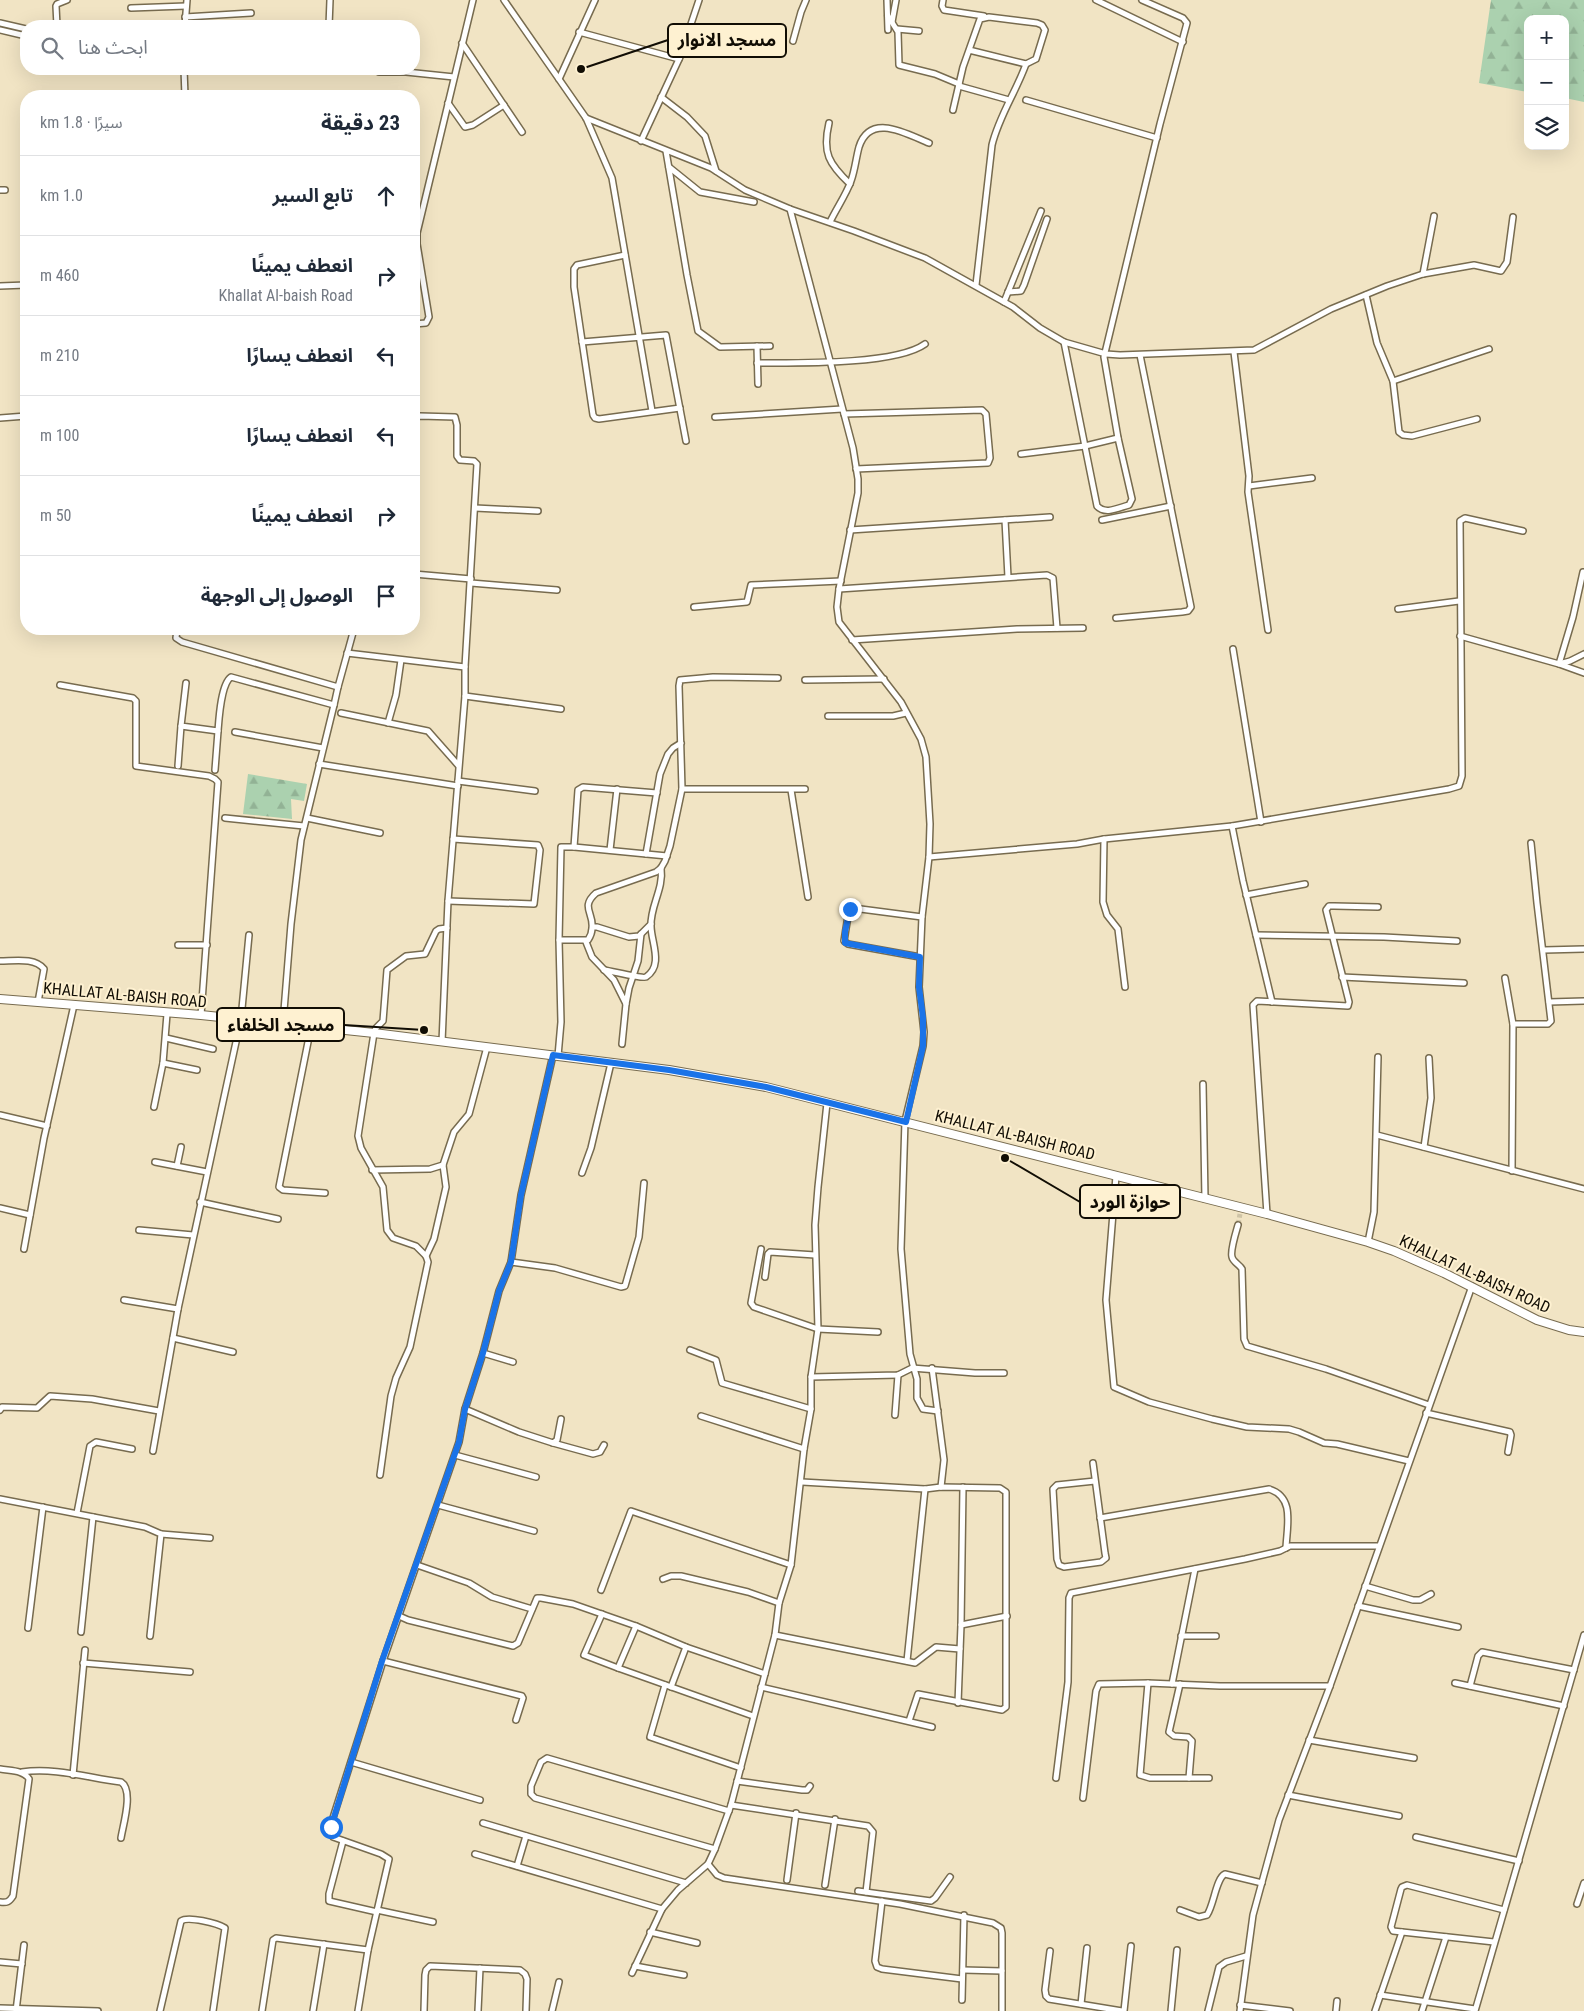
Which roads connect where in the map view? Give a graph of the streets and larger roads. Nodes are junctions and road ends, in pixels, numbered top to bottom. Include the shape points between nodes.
1 (67, 0) edge
2 (330, 0) edge
3 (473, 0) edge
4 (504, 0) edge
5 (594, 0) edge
6 (699, 0) edge
7 (806, 0) edge
8 (887, 0) edge
9 (896, 0) edge
10 (943, 0) edge
11 (1096, 0) edge
12 (1142, 0) edge
13 (187, 3) edge
14 (131, 8) dead end
15 (251, 13) dead end
16 (888, 16) junction
17 (185, 17) joint
18 (989, 17) junction
19 (57, 20) edge
20 (329, 20) edge
21 (892, 22) junction
22 (0, 23) edge
23 (20, 28) edge
24 (897, 29) junction
25 (0, 30) edge
26 (888, 30) dead end
27 (579, 32) junction
28 (920, 32) dead end
29 (20, 35) edge
30 (793, 41) dead end
31 (1183, 42) junction
32 (462, 43) junction
33 (969, 50) junction
34 (679, 60) junction
35 (1026, 64) junction
36 (420, 74) edge
37 (184, 75) edge
38 (454, 77) junction
39 (559, 79) junction
40 (959, 85) junction
41 (184, 90) edge
42 (662, 97) junction
43 (1009, 100) junction
44 (1026, 100) dead end
45 (448, 103) junction
46 (504, 105) junction
47 (953, 110) dead end
48 (586, 118) junction
49 (829, 123) dead end
50 (522, 132) dead end
51 (1157, 138) junction
52 (641, 141) junction
53 (928, 143) dead end
54 (666, 151) junction
55 (668, 166) junction
56 (716, 171) junction
57 (850, 184) junction
58 (754, 202) dead end
59 (790, 209) junction
60 (1041, 211) dead end
61 (1434, 216) dead end
62 (1514, 217) dead end
63 (1047, 219) dead end
64 (420, 220) edge
65 (830, 222) junction
66 (420, 254) edge
67 (626, 255) junction
68 (1423, 274) junction
69 (20, 285) edge
70 (976, 285) junction
71 (0, 286) edge
72 (1008, 292) junction
73 (1366, 295) junction
74 (1004, 302) junction
75 (420, 324) edge
76 (640, 336) junction
77 (582, 342) junction
78 (1064, 342) junction
79 (926, 344) dead end
80 (756, 346) junction
81 (770, 346) dead end
82 (1490, 349) dead end
83 (1234, 352) junction
84 (1106, 354) junction
85 (1140, 354) junction
86 (830, 362) junction
87 (757, 364) junction
88 (1393, 382) junction
89 (758, 384) dead end
90 (680, 408) junction
91 (652, 411) junction
92 (843, 412) junction
93 (20, 416) edge
94 (420, 416) edge
95 (714, 417) dead end
96 (0, 418) edge
97 (1476, 419) dead end
98 (1118, 438) junction
99 (686, 441) dead end
100 (1084, 446) junction
101 (1021, 454) dead end
102 (856, 469) junction
103 (1312, 478) dead end
104 (1249, 486) junction
105 (1171, 506) junction
106 (475, 508) junction
107 (538, 511) dead end
108 (1050, 517) dead end
109 (1005, 520) junction
110 (1102, 520) dead end
111 (850, 530) junction
112 (1523, 531) dead end
113 (1583, 572) edge
114 (420, 575) edge
115 (1008, 577) junction
116 (471, 581) junction
117 (841, 581) junction
118 (839, 589) junction
119 (557, 590) dead end
120 (1460, 601) junction
121 (694, 607) dead end
122 (1398, 609) dead end
123 (1116, 618) dead end
124 (1057, 628) junction
125 (1083, 628) dead end
126 (1268, 630) dead end
127 (176, 635) edge
128 (352, 635) edge
129 (1460, 636) junction
130 (852, 640) junction
131 (1233, 650) dead end
132 (347, 653) junction
133 (1583, 655) edge
134 (401, 660) junction
135 (1559, 664) junction
136 (465, 667) junction
137 (1584, 673) edge
138 (778, 678) dead end
139 (884, 679) junction
140 (805, 680) dead end
141 (186, 683) dead end
142 (60, 685) dead end
143 (338, 687) junction
144 (465, 696) junction
145 (334, 705) junction
146 (561, 709) dead end
147 (341, 713) dead end
148 (906, 713) junction
149 (828, 716) dead end
150 (388, 723) junction
151 (181, 726) junction
152 (218, 731) junction
153 (235, 732) dead end
154 (681, 743) junction
155 (323, 748) junction
156 (319, 764) junction
157 (178, 766) dead end
158 (458, 766) junction
159 (215, 770) dead end
160 (458, 784) junction
161 (617, 788) junction
162 (682, 789) junction
163 (805, 789) dead end
164 (791, 790) junction
165 (535, 791) dead end
166 (657, 793) junction
167 (225, 818) dead end
168 (307, 818) junction
169 (1260, 822) junction
170 (304, 826) junction
171 (1232, 826) junction
172 (380, 833) dead end
173 (453, 839) junction
174 (1104, 839) junction
175 (1531, 843) dead end
176 (574, 846) junction
177 (610, 850) junction
178 (646, 854) junction
179 (667, 856) junction
180 (929, 857) junction
181 (661, 868) junction
182 (1305, 884) dead end
183 (1246, 895) junction
184 (808, 897) dead end
185 (448, 901) junction
186 (1378, 907) dead end
187 (922, 918) junction
188 (650, 924) junction
189 (593, 927) junction
190 (447, 928) junction
191 (641, 934) junction
192 (1256, 934) junction
193 (249, 935) dead end
194 (1333, 936) junction
195 (559, 940) junction
196 (1456, 941) dead end
197 (586, 942) junction
198 (178, 945) dead end
199 (207, 945) junction
200 (1584, 949) edge
201 (1544, 950) junction
202 (920, 957) junction
203 (0, 961) edge
204 (604, 970) junction
205 (633, 975) junction
206 (1342, 977) junction
207 (1505, 978) dead end
208 (1464, 983) dead end
209 (1125, 987) dead end
210 (0, 999) edge
211 (1584, 1001) edge
212 (38, 1002) junction
213 (1272, 1002) junction
214 (1549, 1002) junction
215 (626, 1004) junction
216 (74, 1005) junction
217 (167, 1014) junction
218 (201, 1015) junction
219 (240, 1019) junction
220 (283, 1023) junction
221 (1513, 1024) junction
222 (309, 1026) junction
223 (374, 1033) junction
224 (166, 1038) junction
225 (442, 1042) junction
226 (622, 1044) dead end
227 (487, 1047) junction
228 (213, 1049) dead end
229 (555, 1056) junction
230 (1378, 1057) dead end
231 (1428, 1058) dead end
232 (163, 1063) junction
233 (611, 1063) junction
234 (197, 1070) dead end
235 (1202, 1084) dead end
236 (827, 1103) junction
237 (154, 1107) dead end
238 (0, 1116) edge
239 (906, 1122) junction
240 (47, 1126) junction
241 (1377, 1135) junction
242 (181, 1147) dead end
243 (1424, 1147) junction
244 (155, 1162) dead end
245 (177, 1166) junction
246 (443, 1166) junction
247 (372, 1170) junction
248 (1512, 1171) junction
249 (207, 1172) junction
250 (582, 1173) dead end
251 (1116, 1176) junction
252 (644, 1183) dead end
253 (1584, 1190) edge
254 (325, 1193) dead end
255 (1205, 1199) junction
256 (200, 1202) junction
257 (0, 1208) edge
258 (1267, 1214) junction
259 (30, 1215) junction
260 (278, 1218) dead end
261 (1238, 1225) tunnel mouth
262 (139, 1230) dead end
263 (193, 1235) junction
264 (1368, 1242) junction
265 (24, 1249) dead end
266 (761, 1249) dead end
267 (815, 1255) junction
268 (426, 1256) junction
269 (511, 1262) junction
270 (765, 1278) dead end
271 (1472, 1286) junction
272 (124, 1300) dead end
273 (178, 1309) junction
274 (818, 1329) junction
275 (878, 1332) dead end
276 (1584, 1332) edge
277 (174, 1338) junction
278 (690, 1350) dead end
279 (233, 1352) dead end
280 (483, 1353) junction
281 (513, 1362) dead end
282 (912, 1368) junction
283 (932, 1368) junction
284 (1004, 1373) dead end
285 (898, 1375) junction
286 (811, 1377) junction
287 (1429, 1405) junction
288 (465, 1409) junction
289 (0, 1410) edge
290 (811, 1410) junction
291 (159, 1411) junction
292 (938, 1411) junction
293 (1426, 1413) junction
294 (895, 1415) dead end
295 (701, 1416) dead end
296 (561, 1419) dead end
297 (553, 1443) junction
298 (604, 1445) dead end
299 (132, 1449) dead end
300 (804, 1449) junction
301 (153, 1451) dead end
302 (1508, 1452) dead end
303 (454, 1455) junction
304 (1410, 1461) junction
305 (1093, 1463) dead end
306 (380, 1475) dead end
307 (536, 1477) dead end
308 (1095, 1481) junction
309 (802, 1482) junction
310 (941, 1487) junction
311 (963, 1488) junction
312 (925, 1489) junction
313 (0, 1498) edge
314 (438, 1505) junction
315 (43, 1507) junction
316 (77, 1513) junction
317 (93, 1517) junction
318 (1100, 1518) junction
319 (534, 1531) dead end
320 (161, 1534) junction
321 (210, 1538) dead end
322 (1379, 1546) junction
323 (1286, 1548) junction
324 (417, 1565) junction
325 (791, 1565) junction
326 (1194, 1570) junction
327 (663, 1579) dead end
328 (1365, 1586) junction
329 (601, 1590) dead end
330 (1431, 1594) dead end
331 (779, 1603) junction
332 (1358, 1606) junction
333 (532, 1609) junction
334 (602, 1614) junction
335 (399, 1616) junction
336 (1007, 1616) junction
337 (961, 1625) junction
338 (636, 1626) junction
339 (1458, 1627) dead end
340 (28, 1628) dead end
341 (81, 1632) dead end
342 (775, 1635) junction
343 (1584, 1635) edge
344 (150, 1636) dead end
345 (1181, 1636) junction
346 (1216, 1636) dead end
347 (686, 1647) junction
348 (960, 1649) junction
349 (85, 1650) dead end
350 (382, 1661) junction
351 (907, 1661) junction
352 (83, 1663) junction
353 (618, 1668) junction
354 (1574, 1670) junction
355 (190, 1672) dead end
356 (765, 1674) junction
357 (1455, 1682) dead end
358 (1148, 1683) junction
359 (1172, 1684) junction
360 (1180, 1684) junction
361 (668, 1686) junction
362 (1330, 1686) junction
363 (1470, 1686) junction
364 (761, 1687) junction
365 (958, 1703) junction
366 (1564, 1706) junction
367 (753, 1716) junction
368 (516, 1720) dead end
369 (909, 1721) junction
370 (932, 1727) dead end
371 (1309, 1740) junction
372 (1414, 1758) dead end
373 (351, 1762) junction
374 (740, 1768) junction
375 (0, 1770) edge
376 (22, 1772) junction
377 (73, 1775) junction
378 (1056, 1778) dead end
379 (1189, 1778) junction
380 (1209, 1778) dead end
381 (737, 1781) junction
382 (810, 1786) dead end
383 (1288, 1795) junction
384 (1083, 1798) dead end
385 (480, 1800) dead end
386 (730, 1808) junction
387 (796, 1814) junction
388 (1399, 1816) dead end
389 (835, 1819) junction
390 (482, 1823) dead end
391 (526, 1836) junction
392 (1416, 1836) dead end
393 (121, 1838) dead end
394 (343, 1841) junction
395 (715, 1849) junction
396 (475, 1854) dead end
397 (1519, 1861) junction
398 (708, 1864) junction
399 (517, 1866) junction
400 (950, 1876) dead end
401 (787, 1880) dead end
402 (686, 1883) junction
403 (1262, 1883) junction
404 (1584, 1883) edge
405 (825, 1885) dead end
406 (858, 1891) dead end
407 (866, 1892) junction
408 (882, 1901) junction
409 (0, 1902) edge
410 (1577, 1904) dead end
411 (662, 1909) junction
412 (1180, 1910) dead end
413 (1504, 1910) junction
414 (377, 1911) junction
415 (964, 1915) junction
416 (433, 1922) dead end
417 (650, 1932) junction
418 (1402, 1932) junction
419 (1446, 1937) junction
420 (1494, 1942) junction
421 (697, 1943) dead end
422 (324, 1944) junction
423 (24, 1945) dead end
424 (1131, 1946) dead end
425 (1087, 1948) dead end
426 (368, 1950) junction
427 (1177, 1950) dead end
428 (1050, 1951) dead end
429 (1246, 1956) junction
430 (0, 1962) edge
431 (22, 1964) junction
432 (635, 1966) junction
433 (480, 1968) junction
434 (963, 1970) junction
435 (1002, 1971) junction
436 (632, 1973) dead end
437 (684, 1975) dead end
438 (962, 1979) junction
439 (559, 1982) dead end
440 (1380, 1995) junction
441 (962, 2000) dead end
442 (1337, 2001) dead end
443 (1425, 2002) junction
444 (1082, 2004) junction
445 (0, 2008) edge
446 (1240, 2008) edge
447 (16, 2010) edge
448 (1475, 2010) edge
449 (98, 2011) edge
450 (160, 2011) edge
451 (213, 2011) edge
452 (262, 2011) edge
453 (313, 2011) edge
454 (358, 2011) edge
455 (424, 2011) edge
456 (478, 2011) edge
457 (526, 2011) edge
458 (552, 2011) edge
459 (1002, 2011) edge
460 (1083, 2011) edge
461 (1123, 2011) edge
462 (1171, 2011) edge
463 (1208, 2011) edge
464 (1290, 2011) edge
465 (1336, 2011) edge
466 (1375, 2011) edge
467 (1422, 2011) edge

1 - 19 street via 57,4
2 - 20 street
3 - 32 street
4 - 39 street
5 - 27 street
6 - 34 street
7 - 30 street
8 - 16 street
9 - 21 street
10 - 18 street via 944,10
11 - 31 street
12 - 31 street via 1186,20
13 - 14 street
13 - 17 street
15 - 17 street
16 - 21 street
16 - 26 street
18 - 33 street via 980,19
18 - 35 street via 1037,23 1044,27 1037,56
21 - 24 street
22 - 23 street
24 - 28 street
24 - 40 street via 899,65 935,74
25 - 29 street
27 - 34 street
27 - 39 street
31 - 51 street
32 - 38 street
32 - 46 street
33 - 35 street
33 - 40 street
34 - 42 street
35 - 43 street
36 - 38 street
37 - 41 street
38 - 45 street
39 - 48 street
40 - 43 street
40 - 47 street
42 - 52 street
42 - 56 street via 705,136
43 - 70 street via 996,127 992,145
44 - 51 street
45 - 46 street via 465,127
45 - 64 street
46 - 50 street
48 - 52 street
48 - 67 street via 612,178
49 - 57 street via 826,143 830,162
51 - 84 street
52 - 54 street
53 - 57 street via 898,130 881,128 868,132 863,137
54 - 55 street
54 - 56 street
55 - 58 street via 700,192
55 - 80 street via 698,331 720,347
56 - 59 street via 745,190
57 - 65 street
59 - 65 street
59 - 86 street
60 - 72 street
61 - 68 street
62 - 68 street via 1507,262 1501,271 1474,265
63 - 72 street via 1021,291
65 - 70 street via 924,258
66 - 75 street via 429,317 426,323
67 - 76 street
67 - 77 street via 575,266 573,273
68 - 73 street
69 - 71 street
70 - 74 street
72 - 74 street
73 - 83 street via 1319,315 1261,348
73 - 88 street via 1376,343
74 - 78 street
76 - 77 street
76 - 90 street via 664,334 668,337
76 - 91 street
77 - 91 street via 595,418
78 - 84 street
78 - 100 street
79 - 86 street via 896,355
80 - 81 street
80 - 87 street
82 - 88 street
83 - 85 street
83 - 104 street
84 - 85 street
84 - 98 street via 1104,361
85 - 105 street
86 - 87 street
86 - 92 street
87 - 89 street
88 - 97 street via 1398,429 1403,435 1412,436
90 - 91 street
90 - 99 street
92 - 95 street
92 - 102 street
92 - 102 street via 982,410 986,414 988,463
93 - 96 street
94 - 106 street via 452,416 457,419 457,456 460,460 477,464
98 - 100 street
98 - 100 street via 1132,501 1129,505 1106,511 1097,506
100 - 101 street
102 - 111 street via 858,493
103 - 104 street
104 - 126 street
105 - 110 street
105 - 123 street via 1190,609
106 - 107 street
106 - 116 street
108 - 109 street
109 - 111 street
109 - 115 street
111 - 117 street
112 - 120 street via 1461,519
113 - 135 street via 1574,617
114 - 116 street
115 - 118 street
115 - 124 street via 1051,575
116 - 119 street
116 - 136 street
117 - 118 street
117 - 121 street via 751,585 748,602
118 - 130 street via 839,622
120 - 122 street
120 - 129 street
124 - 125 street
124 - 130 street
127 - 143 street via 182,642
128 - 132 street
129 - 135 street
129 - 169 street via 1462,776 1459,786
130 - 139 street
131 - 169 street
132 - 134 street
132 - 143 street
133 - 135 street
134 - 136 street
134 - 150 street
135 - 137 street
136 - 144 street
138 - 154 street via 680,680
139 - 140 street
139 - 148 street
141 - 151 street
142 - 199 street via 136,701 136,766 209,776 218,782
143 - 145 street
144 - 146 street
144 - 158 street
145 - 152 street via 231,677 222,697
145 - 155 street
147 - 150 street
148 - 149 street
148 - 180 street via 921,739 926,757
150 - 158 street via 428,731
151 - 152 street
151 - 157 street
152 - 159 street
153 - 155 street
154 - 162 street
154 - 166 street via 672,748 663,763
155 - 156 street
156 - 160 street
156 - 168 street
158 - 160 street
160 - 165 street
160 - 173 street
161 - 166 street
161 - 176 street via 580,788
161 - 177 street
162 - 164 street
162 - 179 street
163 - 164 street
164 - 184 street
166 - 178 street
167 - 170 street
168 - 170 street
168 - 172 street
169 - 171 street
170 - 220 street via 293,905
171 - 174 street
171 - 183 street
173 - 185 street
173 - 185 street via 538,846 540,850 534,904
174 - 180 street
174 - 209 street via 1103,902 1107,915 1118,929
175 - 201 street
176 - 177 street
176 - 195 street via 563,846 560,850
177 - 178 street
178 - 179 street
179 - 181 street
180 - 187 street
181 - 188 street via 662,878
181 - 189 street via 590,898 588,905
182 - 183 street
183 - 192 street
185 - 190 street
186 - 194 street via 1327,908
187 - 202 street
187 - 202 street via 853,908 848,916 844,941
188 - 191 street
188 - 205 street via 656,958 652,972 640,979
189 - 191 street via 629,938
189 - 197 street
190 - 223 street via 436,931 425,954 406,956 387,970 383,1021
190 - 225 street
191 - 205 street
192 - 194 street
192 - 213 street
193 - 219 street
194 - 196 street
194 - 206 street
195 - 197 street
195 - 229 street via 561,1022
197 - 204 street via 592,957
198 - 199 street
199 - 218 street
200 - 201 street
201 - 214 street
202 - 239 street via 923,1046
203 - 212 street via 35,961 40,964 44,969
204 - 205 street
204 - 215 street via 614,980
205 - 215 street
206 - 208 street
206 - 213 street via 1349,1002 1346,1007
207 - 221 street
210 - 212 street, KHALLAT AL-BAISH ROAD
211 - 214 street
212 - 216 street, KHALLAT AL-BAISH ROAD
213 - 258 street via 1257,1001 1253,1005
214 - 221 street via 1550,1023
215 - 226 street
216 - 217 street, KHALLAT AL-BAISH ROAD
216 - 240 street
217 - 218 street, KHALLAT AL-BAISH ROAD
217 - 224 street
218 - 219 street, KHALLAT AL-BAISH ROAD
219 - 220 street, KHALLAT AL-BAISH ROAD
219 - 249 street
220 - 222 street, KHALLAT AL-BAISH ROAD
221 - 248 street
222 - 223 street, KHALLAT AL-BAISH ROAD
222 - 254 street via 279,1187
223 - 225 street, KHALLAT AL-BAISH ROAD
223 - 247 street via 358,1136
224 - 228 street
224 - 232 street
225 - 227 street, KHALLAT AL-BAISH ROAD
227 - 229 street, KHALLAT AL-BAISH ROAD
227 - 246 street via 468,1114 454,1132
229 - 233 street, KHALLAT AL-BAISH ROAD
229 - 269 street via 521,1195
230 - 241 street
231 - 243 street via 1431,1098
232 - 234 street
232 - 237 street
233 - 236 street, KHALLAT AL-BAISH ROAD via 766,1087
233 - 250 street
235 - 255 street
236 - 239 street, KHALLAT AL-BAISH ROAD
236 - 267 street
238 - 240 street
239 - 251 street, KHALLAT AL-BAISH ROAD
239 - 282 street via 901,1249
240 - 259 street
241 - 243 street
241 - 264 street via 1374,1212
242 - 245 street
243 - 248 street
244 - 245 street
245 - 249 street
246 - 247 street
246 - 268 street via 446,1187 434,1239
247 - 268 street via 383,1187 387,1230 393,1238 416,1246
248 - 253 street
249 - 256 street
251 - 255 street, KHALLAT AL-BAISH ROAD
251 - 304 street via 1106,1300 1114,1387 1149,1402 1212,1419 1247,1427 1288,1429 1324,1443
252 - 269 street via 639,1237 625,1286 556,1268
255 - 258 street, KHALLAT AL-BAISH ROAD via 1241,1211
256 - 260 street
256 - 263 street
257 - 259 street
258 - 264 street, KHALLAT AL-BAISH ROAD
259 - 265 street
261 - 287 street via 1231,1256 1242,1269 1246,1346 1326,1368
262 - 263 street
263 - 273 street
264 - 271 street, KHALLAT AL-BAISH ROAD
266 - 274 street via 752,1305
267 - 270 street via 770,1252
267 - 274 street
268 - 306 street via 426,1275 410,1347 391,1396
269 - 280 street via 499,1291
271 - 276 street, KHALLAT AL-BAISH ROAD via 1537,1320
271 - 287 street
272 - 273 street
273 - 277 street
274 - 275 street
274 - 286 street
277 - 279 street
277 - 291 street
278 - 290 street via 716,1360 722,1383
280 - 281 street
280 - 288 street
282 - 283 street
282 - 285 street
282 - 292 street via 917,1379 919,1404 923,1409
283 - 284 street
283 - 292 street
285 - 286 street
285 - 294 street
286 - 290 street
287 - 293 street
288 - 297 street
288 - 303 street
289 - 291 street via 8,1406 36,1408 50,1396 92,1399
290 - 300 street
291 - 301 street
292 - 310 street via 944,1460
293 - 302 street via 1510,1432
293 - 304 street
295 - 300 street
296 - 297 street via 557,1440
297 - 298 street via 593,1454 600,1452
299 - 316 street via 96,1442 90,1446
300 - 309 street
303 - 307 street
303 - 314 street
304 - 322 street
305 - 308 street
308 - 318 street
308 - 318 street via 1057,1485 1053,1489 1056,1559 1059,1565 1104,1561
309 - 312 street
309 - 325 street
310 - 311 street
310 - 312 street
311 - 336 street via 1000,1488 1006,1492
311 - 337 street
312 - 351 street
313 - 315 street
314 - 319 street
314 - 324 street
315 - 316 street
315 - 340 street
316 - 317 street
317 - 320 street
317 - 341 street
318 - 323 street via 1269,1489 1282,1495 1287,1504
320 - 321 street
320 - 344 street
322 - 323 street
322 - 328 street
323 - 326 street
324 - 333 street via 469,1583 492,1597
324 - 335 street
325 - 329 street via 630,1511
325 - 331 street
326 - 345 street
326 - 378 street via 1069,1595 1068,1682
327 - 331 street via 682,1576
328 - 330 street via 1413,1600
328 - 332 street
331 - 342 street
332 - 339 street
332 - 362 street
333 - 334 street via 539,1597
333 - 335 street via 518,1643 513,1646
334 - 338 street
334 - 353 street via 584,1655
335 - 350 street
336 - 337 street
336 - 365 street via 1006,1707 1002,1710
337 - 348 street
338 - 347 street
338 - 353 street
342 - 351 street
342 - 356 street
343 - 354 street
345 - 346 street
345 - 359 street
347 - 356 street
347 - 361 street
348 - 351 street via 939,1647 929,1651 918,1662
348 - 365 street
349 - 352 street
350 - 368 street via 522,1696
350 - 373 street
352 - 355 street
352 - 377 street
353 - 361 street
354 - 363 street via 1482,1652
354 - 366 street
356 - 364 street
357 - 363 street
358 - 359 street
358 - 379 street via 1140,1775
358 - 384 street via 1103,1683 1097,1687
359 - 360 street
360 - 362 street
360 - 379 street via 1169,1732 1192,1741
361 - 367 street
361 - 374 street via 650,1737
362 - 371 street
363 - 366 street
364 - 367 street
364 - 369 street
365 - 369 street via 918,1694
366 - 397 street
367 - 374 street
369 - 370 street
371 - 372 street
371 - 383 street
373 - 385 street
373 - 394 street via 331,1827 332,1836
374 - 381 street
375 - 376 street
376 - 377 street
376 - 409 street via 28,1779 13,1896 6,1903
377 - 393 street via 124,1784 127,1802
379 - 380 street
381 - 382 street via 802,1790
381 - 386 street
383 - 388 street
383 - 403 street
386 - 387 street
386 - 395 street
386 - 395 street via 548,1758 541,1762 532,1786 531,1794 535,1798
387 - 389 street
387 - 401 street
389 - 405 street
389 - 407 street via 872,1828
390 - 391 street
391 - 399 street
391 - 402 street
392 - 397 street
394 - 414 street via 389,1859
394 - 414 street via 329,1902
395 - 398 street
396 - 399 street
397 - 413 street
398 - 402 street
398 - 408 street via 724,1878
399 - 411 street
400 - 407 street via 931,1901
402 - 411 street
403 - 412 street via 1225,1874 1220,1878 1207,1915 1199,1917
403 - 429 street
404 - 410 street
406 - 407 street
408 - 415 street
408 - 438 street via 877,1966
411 - 417 street
413 - 418 street via 1404,1885 1391,1927 1393,1931
413 - 420 street
414 - 416 street
414 - 426 street
415 - 434 street
415 - 435 street via 989,1921 1001,1928
417 - 421 street
417 - 432 street
418 - 419 street
418 - 440 street
419 - 420 street
419 - 443 street
420 - 448 street
422 - 426 street
422 - 452 street via 274,1938
422 - 453 street
423 - 431 street
424 - 461 street
425 - 444 street
426 - 454 street
427 - 462 street
428 - 444 street via 1046,1996
429 - 446 street
429 - 463 street via 1219,1967
430 - 431 street
431 - 447 street
432 - 436 street
432 - 437 street
433 - 455 street via 428,1967 424,1975
433 - 456 street
433 - 457 street via 523,1972
434 - 435 street
434 - 438 street
435 - 459 street
438 - 441 street
439 - 458 street
440 - 443 street
440 - 466 street
442 - 465 street
443 - 448 street
443 - 467 street
444 - 460 street
444 - 461 street
445 - 447 street
446 - 464 street
447 - 449 street
450 - 451 street via 181,1922 187,1918 225,1928

